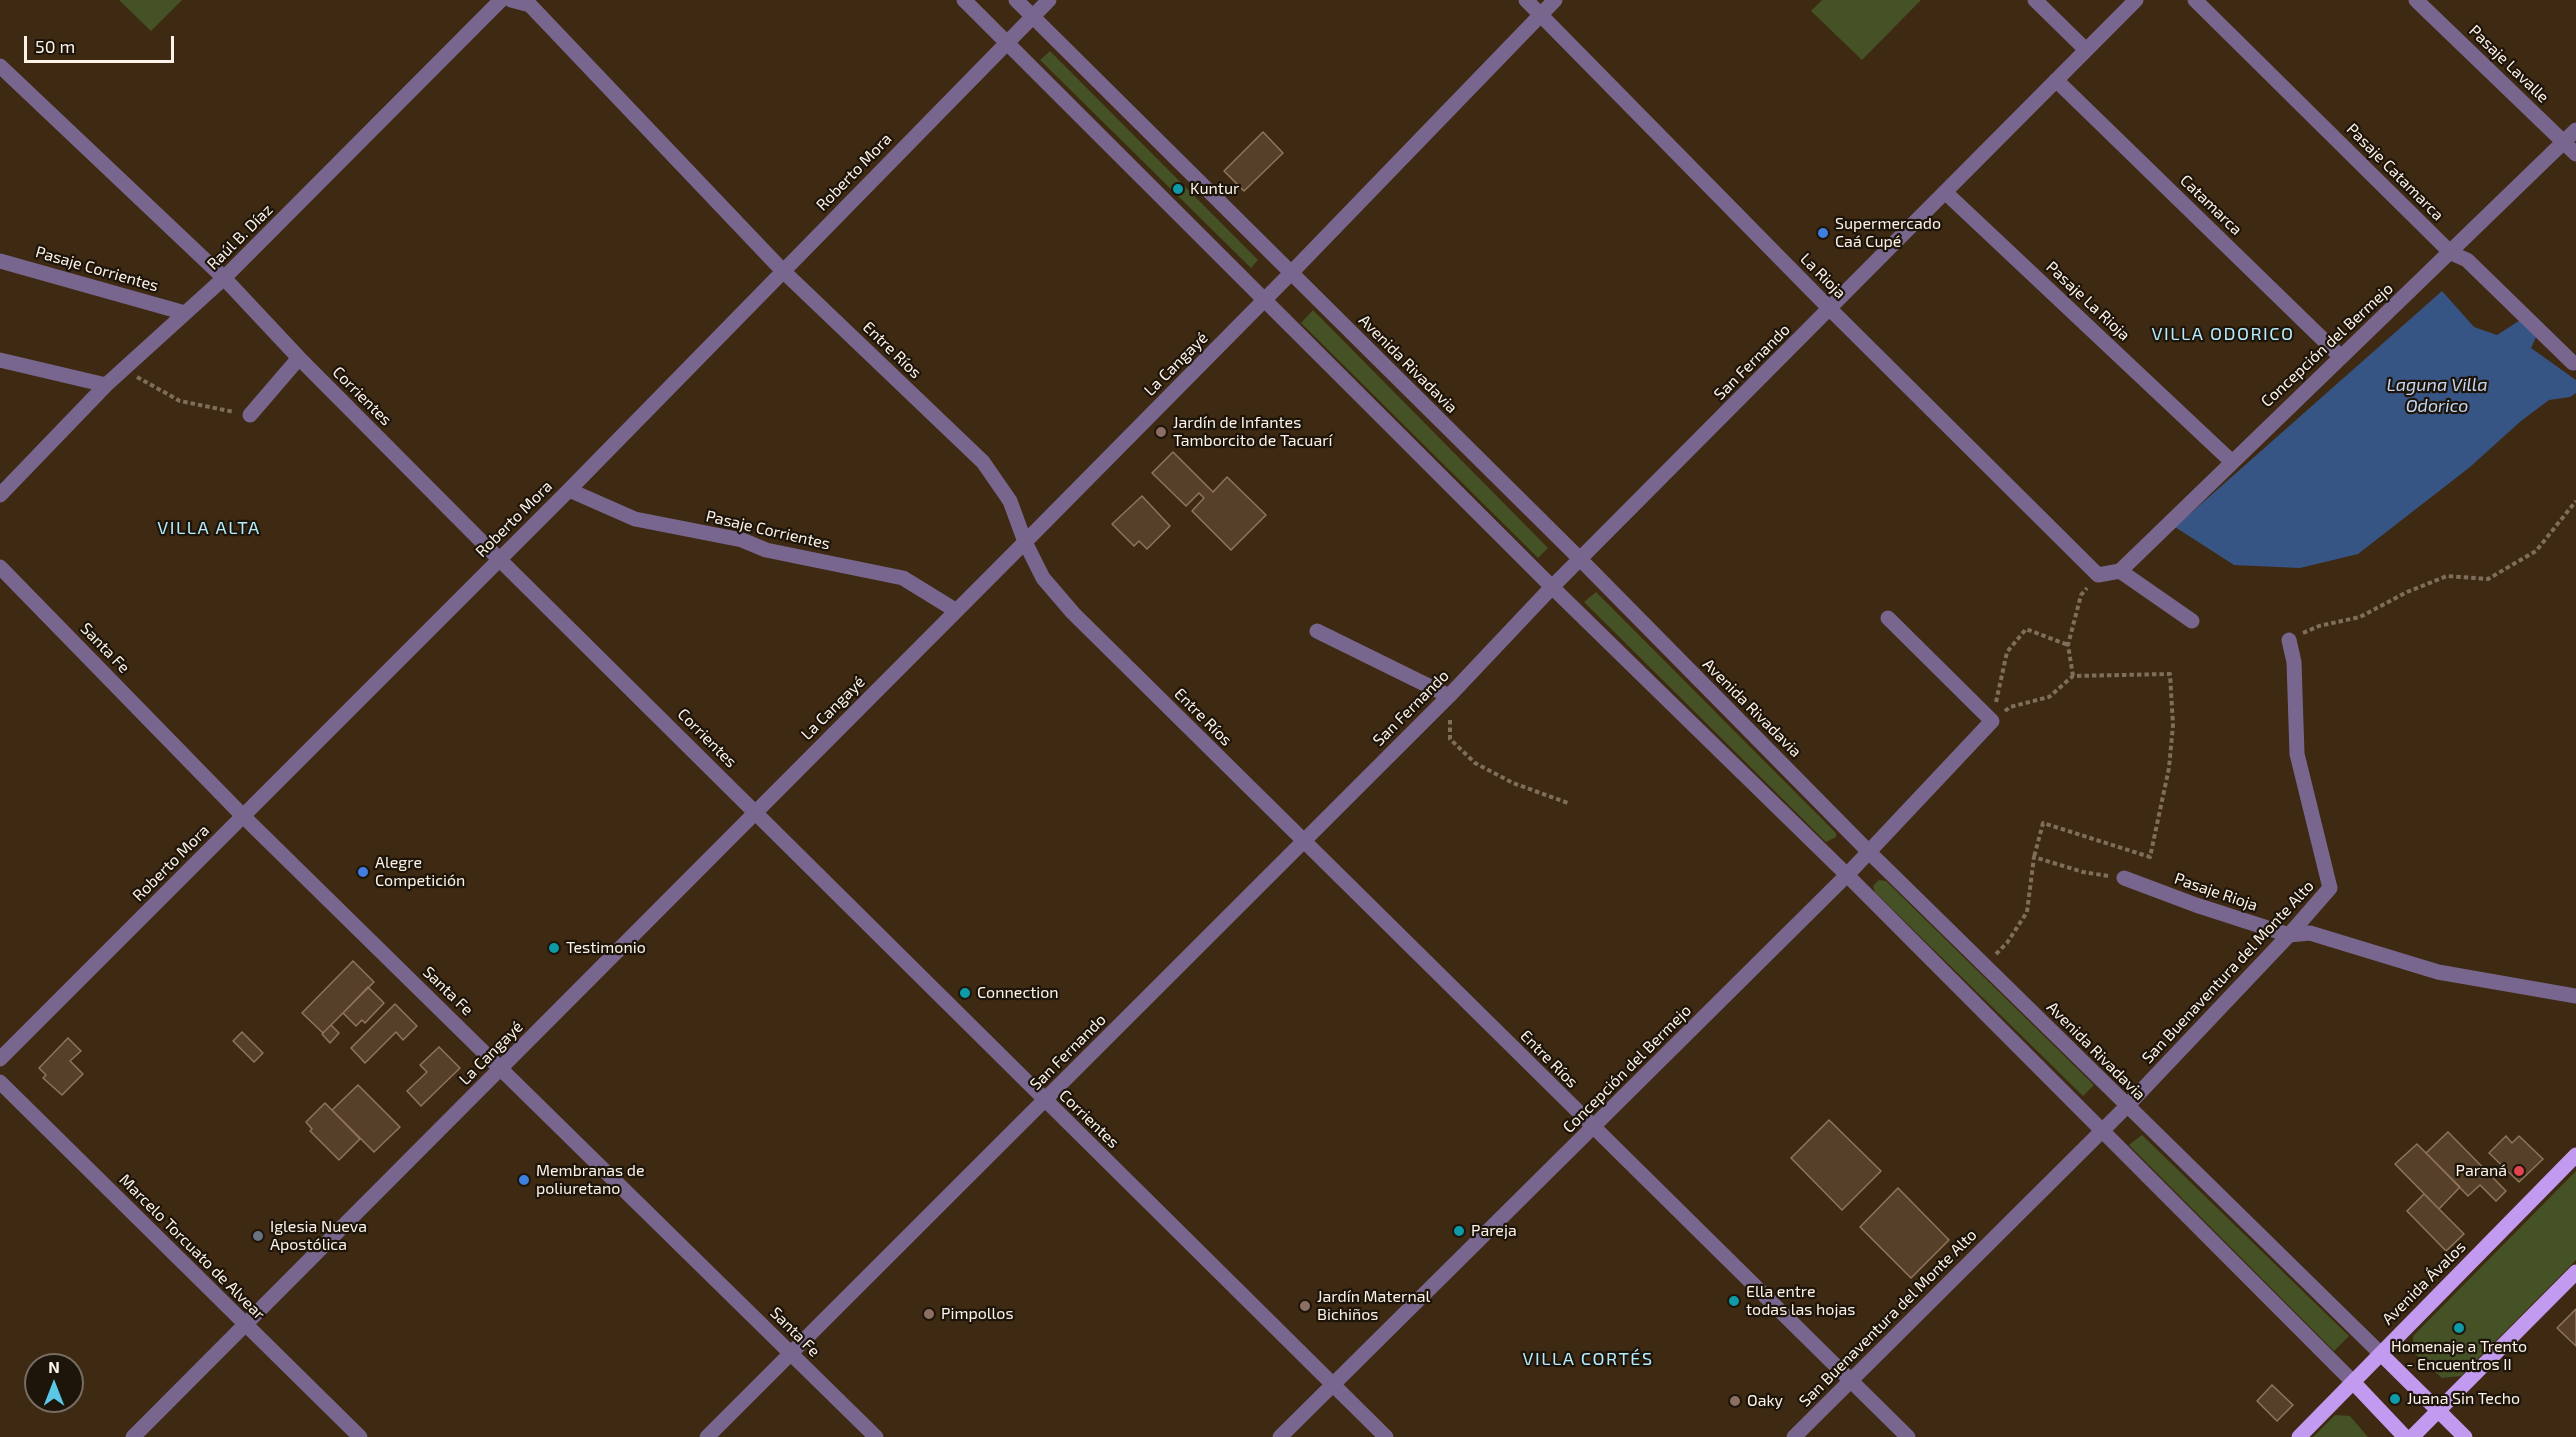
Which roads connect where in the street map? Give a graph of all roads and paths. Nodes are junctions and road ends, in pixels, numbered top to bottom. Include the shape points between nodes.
1 (501, 0) edge
2 (511, 0) edge
3 (964, 0) edge
4 (1016, 0) edge
5 (1049, 0) edge
6 (1526, 0) edge
7 (1555, 0) edge
8 (2035, 0) edge
9 (2136, 0) edge
10 (2195, 0) edge
11 (2416, 0) edge
12 (533, 3) edge
13 (1540, 14) junction
14 (1033, 16) junction
15 (1006, 42) junction
16 (2086, 50) junction
17 (0, 66) edge
18 (2056, 80) junction
19 (2576, 130) edge
20 (2565, 142) junction
21 (2576, 154) edge
22 (1946, 192) junction
23 (2451, 253) junction
24 (0, 261) edge
25 (782, 270) junction
26 (1291, 273) junction
27 (224, 279) junction
28 (1264, 300) junction
29 (1830, 309) junction
30 (184, 313) junction
31 (2340, 356) junction
32 (299, 358) junction
33 (0, 360) edge
34 (2573, 363) dead end
35 (124, 369) junction
36 (106, 385) junction
37 (250, 415) joint
38 (2231, 461) junction
39 (569, 490) junction
40 (0, 495) edge
41 (2576, 501) edge
42 (1025, 542) junction
43 (500, 559) junction
44 (1581, 560) junction
45 (0, 567) edge
46 (2120, 571) junction
47 (2098, 575) junction
48 (1552, 587) junction
49 (955, 610) junction
50 (1888, 618) dead end
51 (2193, 621) dead end
52 (1317, 632) dead end
53 (2289, 640) joint
54 (2068, 645) junction
55 (2073, 676) junction
56 (1449, 696) junction
57 (1992, 721) junction
58 (1568, 803) dead end
59 (757, 812) junction
60 (243, 816) junction
61 (1302, 840) junction
62 (1869, 852) junction
63 (2034, 857) junction
64 (1847, 875) junction
65 (2124, 878) joint
66 (2289, 935) junction
67 (1986, 965) junction
68 (2576, 996) edge
69 (0, 1059) edge
70 (501, 1068) junction
71 (0, 1082) edge
72 (1045, 1101) junction
73 (2126, 1107) junction
74 (1593, 1129) junction
75 (2100, 1131) junction
76 (2576, 1155) edge
77 (2576, 1272) edge
78 (246, 1325) junction
79 (791, 1353) junction
80 (2381, 1354) junction
81 (1851, 1380) junction
82 (2353, 1382) junction
83 (1333, 1383) junction
84 (2439, 1412) junction
85 (133, 1437) edge
86 (360, 1437) edge
87 (707, 1437) edge
88 (876, 1437) edge
89 (1280, 1437) edge
90 (1386, 1437) edge
91 (1794, 1437) edge
92 (1908, 1437) edge
93 (2299, 1437) edge
94 (2405, 1437) edge
95 (2412, 1437) edge
96 (2465, 1437) edge

1 - 27 street, Raúl B. Díaz
2 - 12 street, Entre Ríos
3 - 15 street
4 - 14 street, Avenida Rivadavia
5 - 14 street, Roberto Mora
6 - 13 street, La Rioja
7 - 13 street, La Cangayé
8 - 16 street
9 - 16 street, San Fernando
10 - 23 street, Pasaje Catamarca
11 - 20 street, Pasaje Lavalle
12 - 25 street, Entre Ríos
13 - 26 street, La Cangayé
13 - 29 street, La Rioja
14 - 15 street, Roberto Mora
14 - 26 street, Avenida Rivadavia
15 - 25 street, Roberto Mora
15 - 28 street
16 - 18 street, San Fernando
17 - 27 street, Corrientes
18 - 22 street, San Fernando
18 - 31 street, Catamarca
19 - 20 street, Concepción del Bermejo
20 - 21 street, Pasaje Lavalle
20 - 23 street, Concepción del Bermejo
22 - 29 street, San Fernando
22 - 38 street, Pasaje La Rioja
23 - 31 street, Concepción del Bermejo
23 - 34 street, Pasaje Catamarca via 2468,260
24 - 30 street, Pasaje Corrientes
25 - 39 street, Roberto Mora
25 - 42 street, Entre Ríos via 983,462 1010,501
26 - 28 street, La Cangayé
26 - 44 street, Avenida Rivadavia
27 - 30 street, Raúl B. Díaz
27 - 32 street, Corrientes
28 - 42 street, La Cangayé
28 - 48 street
29 - 44 street, San Fernando
29 - 47 street, La Rioja
30 - 35 street, Raúl B. Díaz
31 - 38 street, Concepción del Bermejo
32 - 37 street
32 - 43 street, Corrientes
33 - 36 street
35 - 36 street, Raúl B. Díaz
35 - 37 path via 180,401
36 - 40 street, Raúl B. Díaz
38 - 46 street, Concepción del Bermejo
39 - 43 street, Roberto Mora
39 - 49 street, Pasaje Corrientes via 635,519 903,578
41 - 53 path via 2536,551 2488,579 2447,576 2360,617 2319,626
42 - 49 street, La Cangayé
42 - 61 street, Entre Ríos via 1043,578 1073,614
43 - 59 street, Corrientes
43 - 60 street, Roberto Mora
44 - 48 street, San Fernando
44 - 62 street, Avenida Rivadavia
45 - 60 street, Santa Fe
46 - 47 street
46 - 51 street
47 - 54 path via 2081,595
48 - 56 street, San Fernando
48 - 64 street
49 - 59 street, La Cangayé
50 - 57 street
52 - 56 street
53 - 66 street, San Buenaventura del Monte Alto via 2294,662 2297,754 2330,888
54 - 55 path
54 - 57 path via 2026,629 2007,652
55 - 57 path via 2049,697 2010,707
55 - 63 path via 2170,674 2169,768 2150,857 2043,824
56 - 58 path via 1450,739 1475,763 1513,783
56 - 61 street, San Fernando
57 - 62 street, Concepción del Bermejo
59 - 70 street, La Cangayé
59 - 72 street, Corrientes
60 - 69 street, Roberto Mora
60 - 70 street, Santa Fe
61 - 72 street, San Fernando
61 - 74 street, Entre Ríos
62 - 64 street, Concepción del Bermejo
62 - 67 street, Avenida Rivadavia
63 - 65 path via 2084,872
63 - 67 path via 2027,912 2007,943
64 - 74 street, Concepción del Bermejo
64 - 75 street
65 - 66 street, Pasaje Rioja
66 - 68 street, Pasaje Rioja via 2310,933 2438,972
66 - 73 street, San Buenaventura del Monte Alto
67 - 73 street, Avenida Rivadavia
70 - 78 street, La Cangayé
70 - 79 street, Santa Fe
71 - 78 street, Marcelo Torcuato de Alvear
72 - 79 street, San Fernando
72 - 83 street, Corrientes
73 - 75 street, San Buenaventura del Monte Alto
73 - 80 street, Avenida Rivadavia
74 - 81 street, Entre Ríos
74 - 83 street, Concepción del Bermejo
75 - 81 street, San Buenaventura del Monte Alto
75 - 82 street
76 - 80 main road, Avenida Ávalos
77 - 84 main road
78 - 85 street, La Cangayé
78 - 86 street, Marcelo Torcuato de Alvear
79 - 87 street, San Fernando
79 - 88 street, Santa Fe
80 - 82 main road, Avenida Ávalos
80 - 84 main road, Avenida Rivadavia
81 - 91 street, San Buenaventura del Monte Alto
81 - 92 street, Entre Ríos
82 - 93 main road, Avenida Ávalos
82 - 94 main road
83 - 89 street, Concepción del Bermejo
83 - 90 street, Corrientes
84 - 95 main road
84 - 96 main road, Avenida Rivadavia

